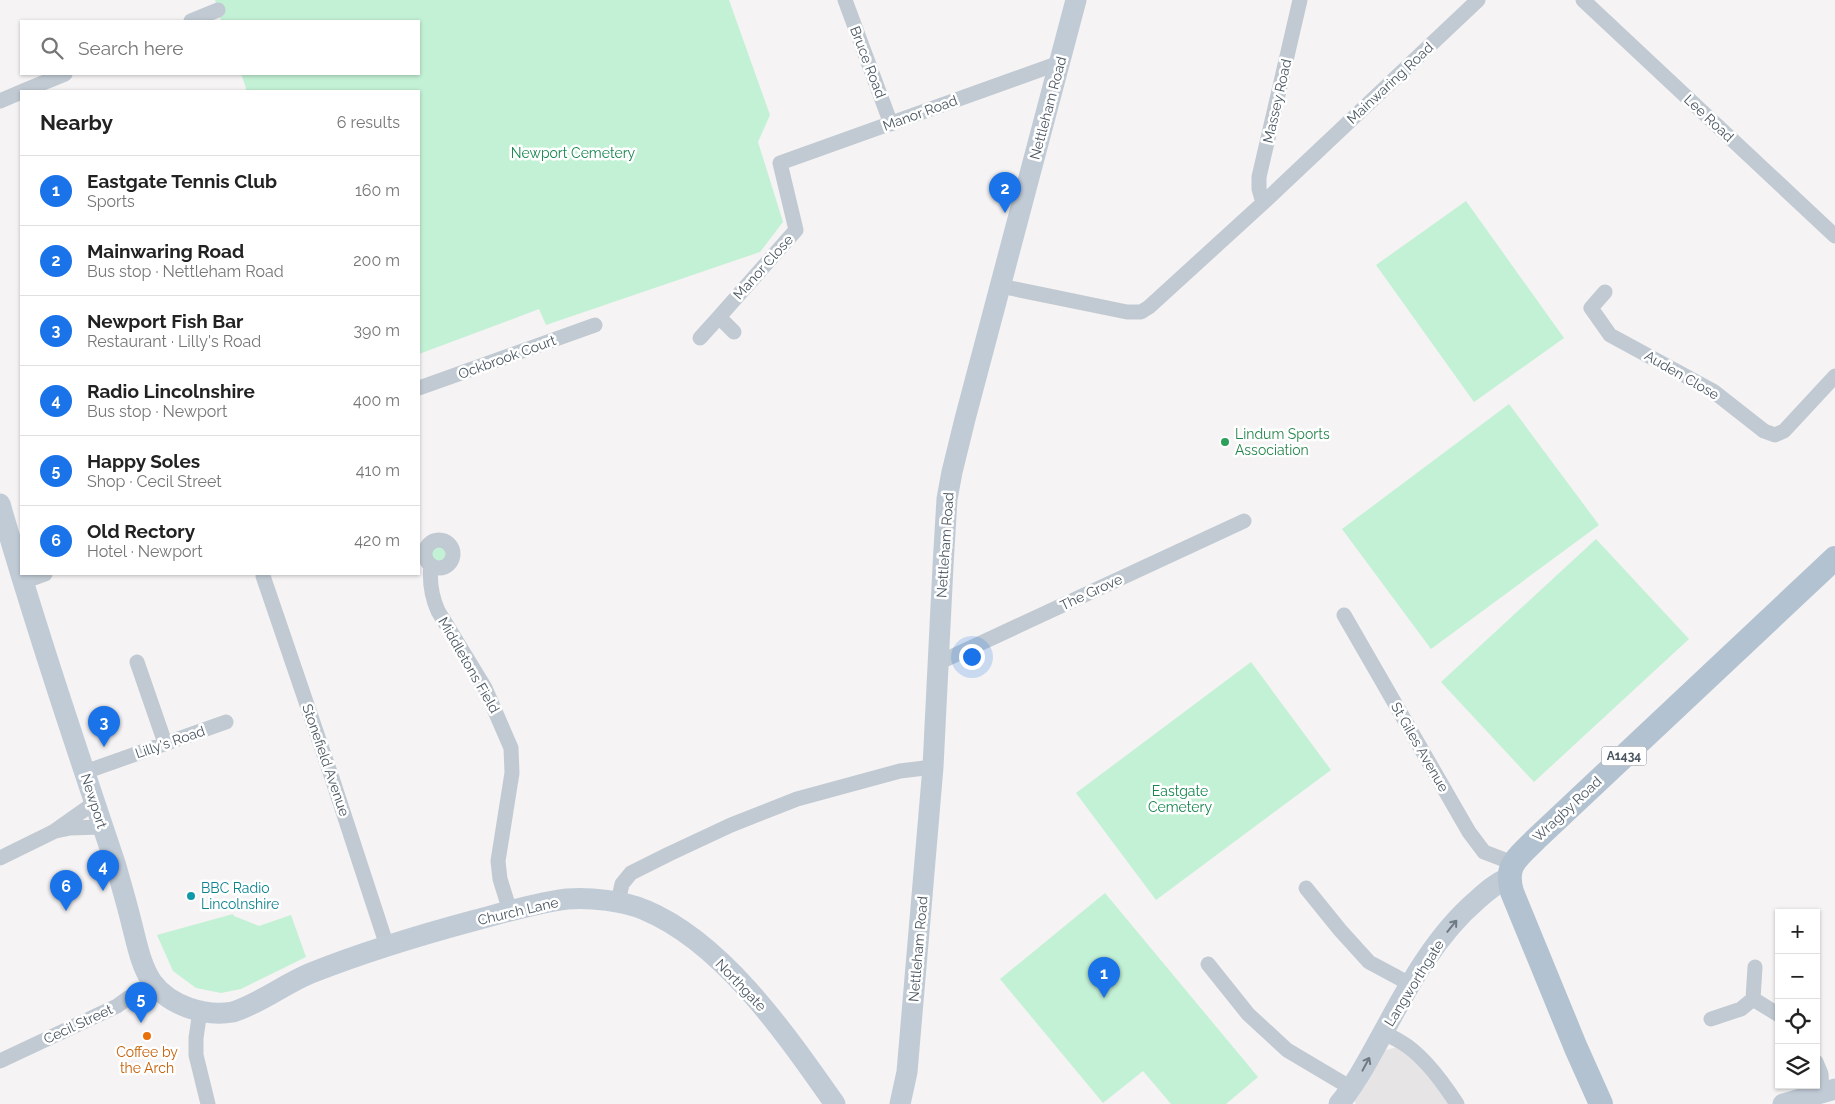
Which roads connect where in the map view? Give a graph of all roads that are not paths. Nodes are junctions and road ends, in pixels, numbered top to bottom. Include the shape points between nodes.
1 (845, 0) edge
2 (1076, 0) edge
3 (1300, 0) edge
4 (1478, 0) edge
5 (1583, 0) edge
6 (218, 10) dead end
7 (193, 20) edge
8 (1060, 63) junction
9 (63, 75) edge
10 (27, 90) edge
11 (20, 93) edge
12 (0, 101) edge
13 (891, 124) junction
14 (780, 163) joint
15 (1263, 203) junction
16 (1835, 236) edge
17 (1000, 286) junction
18 (1605, 292) dead end
19 (718, 317) junction
20 (595, 326) dead end
21 (734, 332) dead end
22 (700, 338) dead end
23 (1835, 376) edge
24 (420, 388) edge
25 (0, 504) edge
26 (1244, 521) dead end
27 (1835, 558) edge
28 (431, 565) dead end
29 (20, 572) edge
30 (21, 575) edge
31 (42, 575) edge
32 (263, 576) dead end
33 (23, 582) junction
34 (1344, 615) dead end
35 (137, 662) dead end
36 (938, 663) junction
37 (226, 722) dead end
38 (165, 743) junction
39 (933, 767) junction
40 (84, 772) junction
41 (94, 803) junction
42 (102, 827) junction
43 (53, 832) junction
44 (0, 858) edge
45 (1510, 870) junction
46 (1306, 888) dead end
47 (618, 902) junction
48 (510, 911) junction
49 (387, 946) junction
50 (1208, 964) dead end
51 (1755, 967) dead end
52 (154, 984) junction
53 (1410, 984) junction
54 (1753, 999) junction
55 (200, 1012) junction
56 (1775, 1013) edge
57 (1711, 1019) dead end
58 (1383, 1033) junction
59 (0, 1061) edge
60 (1820, 1072) edge
61 (1828, 1091) edge
62 (1345, 1096) edge
63 (208, 1104) edge
64 (836, 1104) edge
65 (900, 1104) edge
66 (1457, 1104) edge
67 (1601, 1104) edge
68 (1783, 1104) edge

1 - 13 street, Bruce Road
2 - 8 street, Nettleham Road
3 - 15 street, Massey Road via 1258,176
4 - 15 street, Mainwaring Road
5 - 16 street, Lee Road
6 - 7 street
8 - 13 street, Manor Road
8 - 17 street, Nettleham Road
9 - 10 street
11 - 12 street
13 - 14 street, Manor Road
14 - 19 street, Manor Close via 796,230
15 - 17 street, Mainwaring Road via 1140,312
17 - 36 street, Nettleham Road via 952,472 946,518
18 - 23 street, Auden Close via 1591,308 1610,334 1713,391 1775,435 1784,431
19 - 21 street
19 - 22 street
20 - 24 street, Ockbrook Court
25 - 29 street, Newport
26 - 36 street, The Grove
27 - 45 main road, Wragby Road / A1434 via 1543,832
28 - 48 street, Middletons Field via 429,579 438,611 485,688 511,748 512,773 498,861
30 - 33 street, Newport
31 - 33 street
32 - 49 street, Stonefield Avenue
33 - 40 street, Newport
34 - 45 street, St Giles Avenue via 1469,832 1484,852
35 - 38 street
36 - 39 street, Nettleham Road
37 - 38 street, Lilly's Road
38 - 40 street, Lilly's Road
39 - 47 street via 900,771 797,799 730,825 632,873 622,884
39 - 65 street, Nettleham Road via 907,1072
40 - 41 street, Newport
41 - 42 street, Newport
41 - 43 street
42 - 43 street
42 - 52 street, Newport via 124,891 140,954
43 - 44 street
53 -> 45 street, Langworthgate via 1451,926
45 - 67 main road via 1562,1014
46 - 53 street via 1369,962
47 - 48 street, Church Lane via 570,899
47 - 64 street, Northgate via 666,920 688,934 732,973 781,1028
48 - 49 street, Church Lane
49 - 55 street, Church Lane via 310,974 233,1012
50 - 62 street via 1248,1014
51 - 54 street
52 - 55 street, Newport via 171,999
52 - 59 street, Cecil Street via 118,1006
53 - 58 street, Langworthgate
54 - 56 street
54 - 57 street via 1741,1010
55 - 63 street via 196,1055
62 -> 58 street, Langworthgate via 1360,1076
58 - 66 street via 1402,1042 1419,1057
60 - 61 street
61 - 68 street

